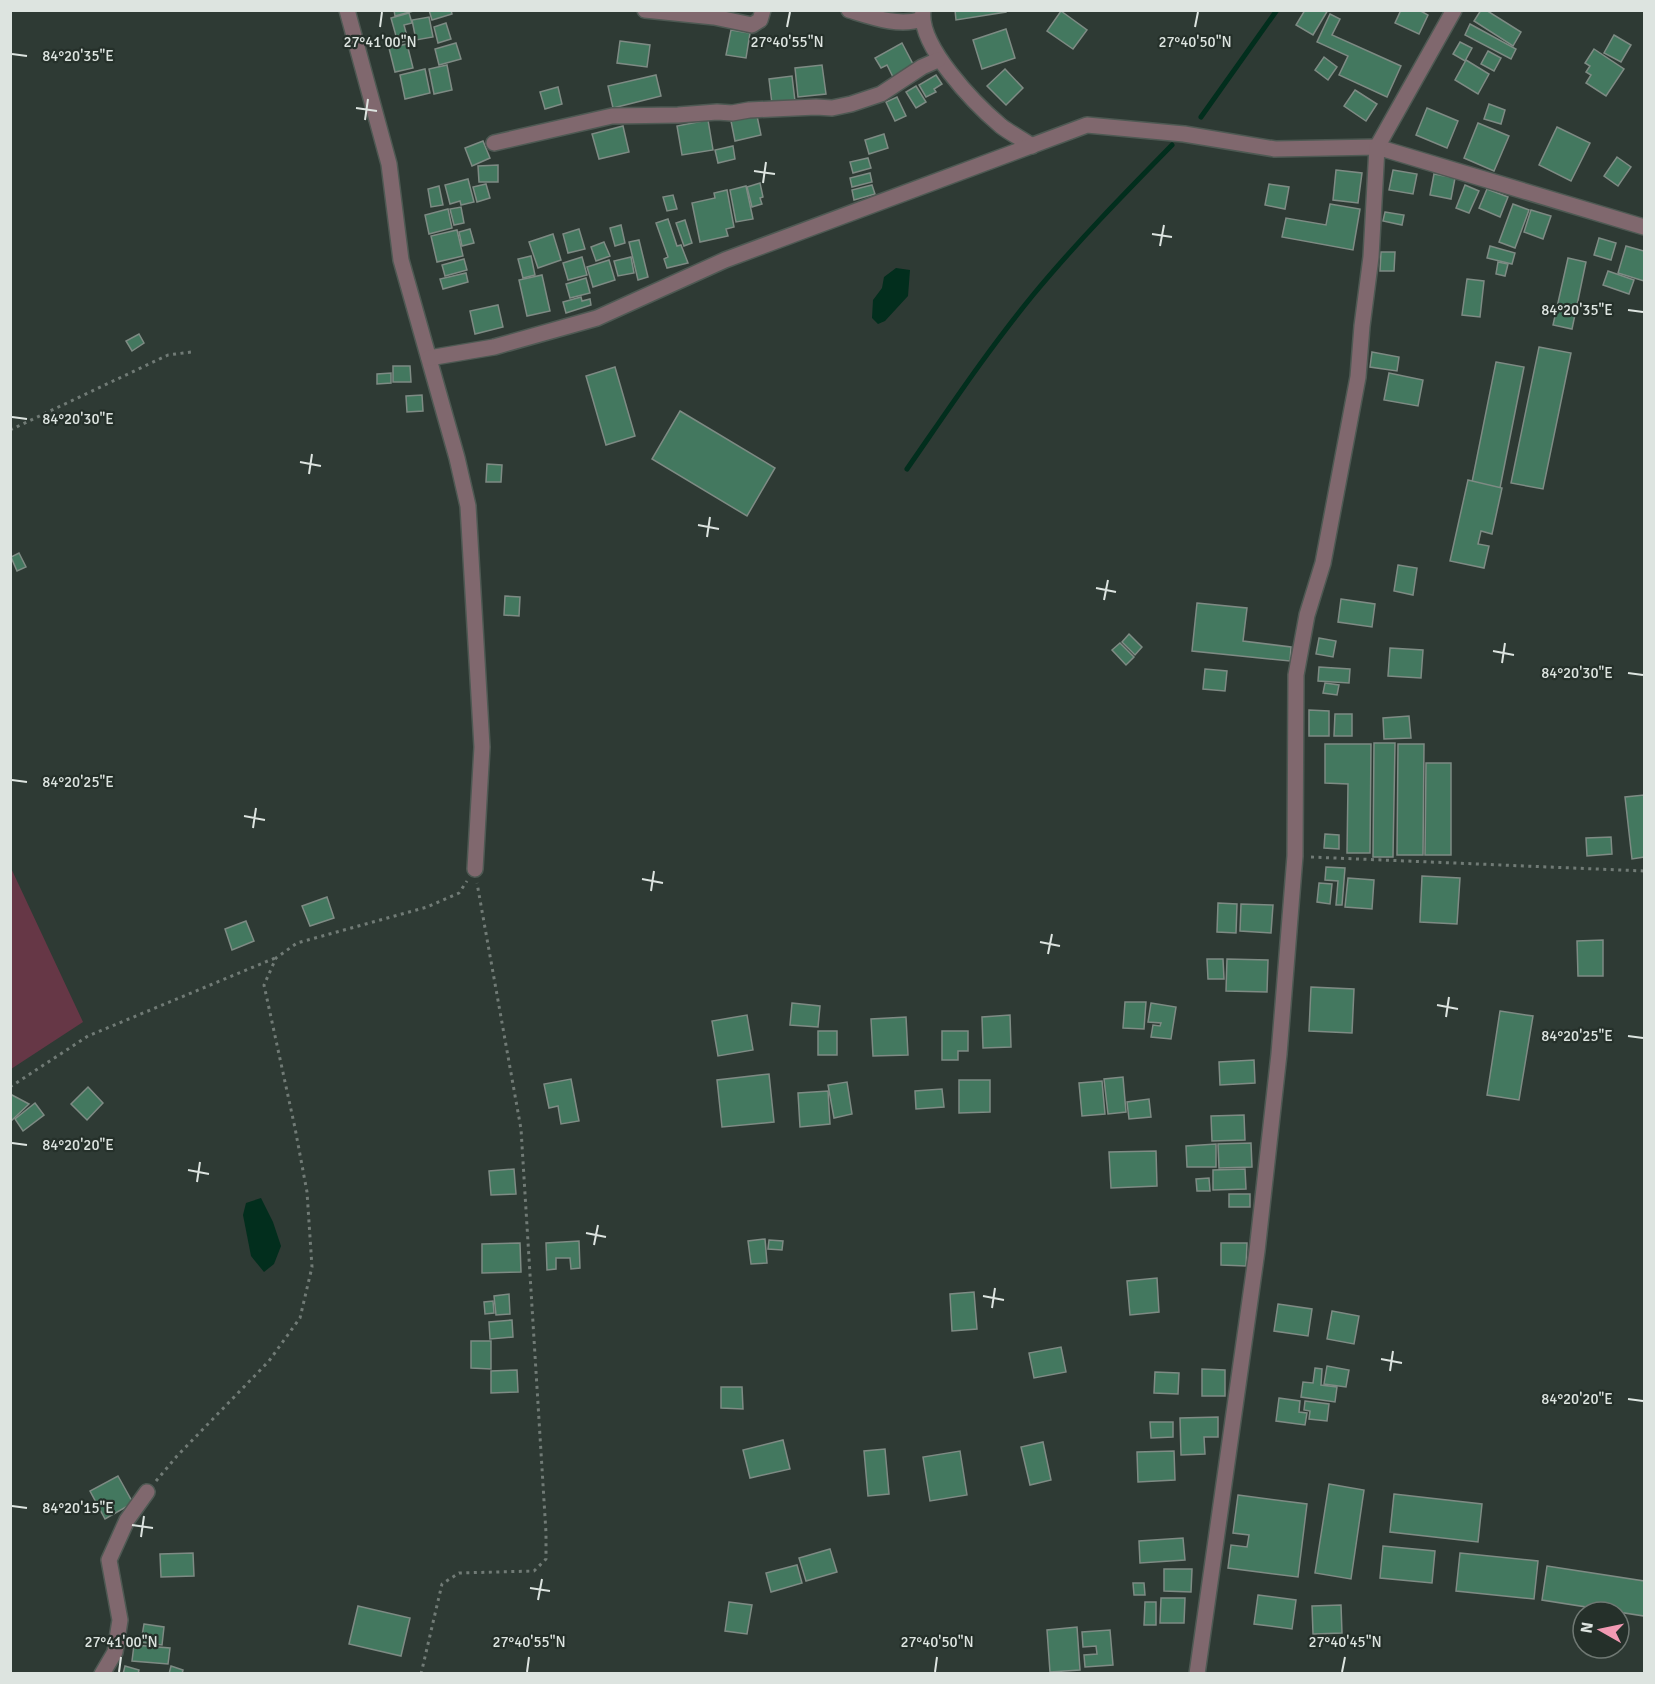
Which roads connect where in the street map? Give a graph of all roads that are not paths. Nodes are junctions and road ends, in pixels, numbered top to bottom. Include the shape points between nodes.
1 (347, 10) edge
2 (645, 10) edge
3 (763, 10) edge
4 (849, 10) edge
5 (1454, 10) edge
6 (923, 15) edge
7 (939, 60) junction
8 (494, 143) dead end
9 (1032, 146) junction
10 (1377, 147) junction
11 (1644, 226) edge
12 (429, 358) junction
13 (475, 869) road end
14 (147, 1492) road end
15 (102, 1674) edge
16 (1197, 1674) edge

1 - 12 street via 389,164 401,260
2 - 3 street via 752,24 760,20
4 - 6 street via 909,23
5 - 10 street
6 - 7 street
7 - 8 street via 881,94 832,108 612,116
7 - 9 street via 1001,126
9 - 10 street via 1087,125 1184,134 1275,149
9 - 12 street via 726,260 597,318 494,347
10 - 11 street
10 - 16 street via 1371,257 1358,377 1323,563 1307,615 1296,675 1295,856 1280,1054 1257,1251
12 - 13 street via 468,506 482,747
14 - 15 street via 127,1520 109,1560 120,1620 116,1652

